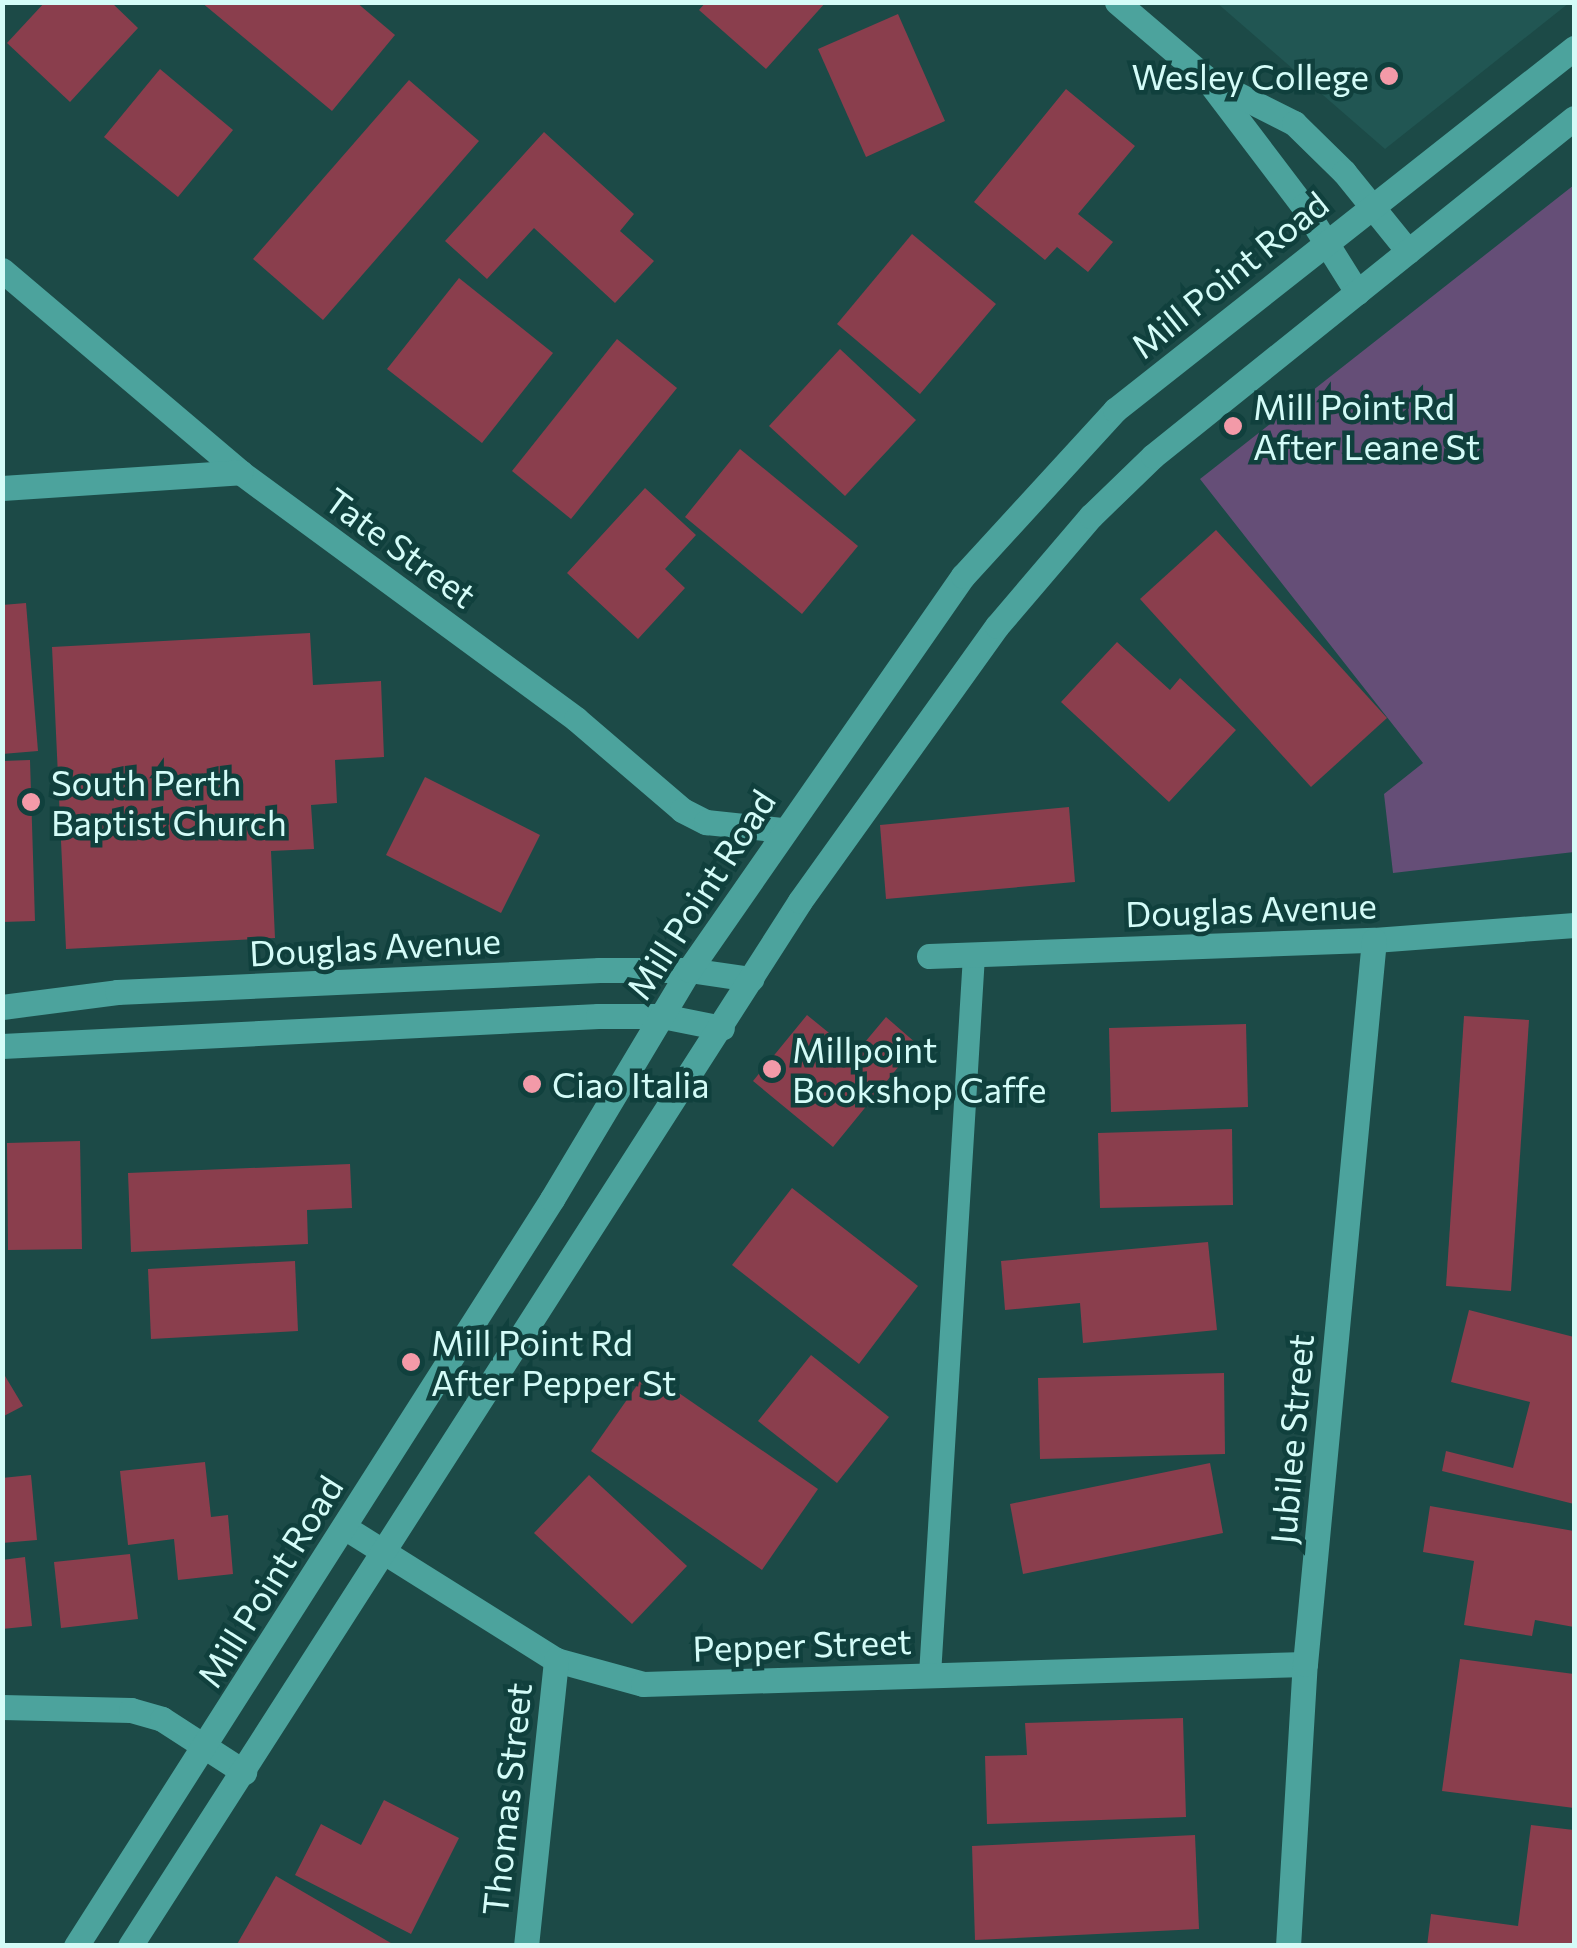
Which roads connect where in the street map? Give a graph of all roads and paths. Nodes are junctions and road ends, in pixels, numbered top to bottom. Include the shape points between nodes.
1 (1116, 2) edge
2 (1574, 48) edge
3 (1206, 78) junction
4 (1574, 118) edge
5 (1372, 205) junction
6 (1323, 243) junction
7 (1408, 251) junction
8 (2, 270) edge
9 (1357, 292) junction
10 (240, 472) junction
11 (2, 488) edge
12 (782, 830) junction
13 (1574, 924) edge
14 (1374, 940) junction
15 (974, 955) junction
16 (930, 956) dead end
17 (688, 970) junction
18 (751, 979) junction
19 (2, 1006) edge
20 (662, 1016) junction
21 (722, 1028) junction
22 (2, 1046) edge
23 (344, 1528) junction
24 (386, 1554) junction
25 (556, 1660) junction
26 (1304, 1664) junction
27 (930, 1675) junction
28 (2, 1707) edge
29 (206, 1745) junction
30 (244, 1772) junction
31 (76, 1946) edge
32 (130, 1946) edge
33 (526, 1946) edge
34 (1288, 1946) edge

1 - 3 main road
2 - 5 main road, Mill Point Road
3 - 5 main road via 1294,123
3 - 6 main road via 1303,206
4 - 7 main road
5 - 6 main road, Mill Point Road
5 - 7 main road
6 - 9 main road
6 - 12 main road, Mill Point Road via 1115,410 1034,496 963,576
7 - 9 main road
8 - 10 main road, Tate Street
9 - 18 main road via 1152,456 1045,566 907,748
10 - 11 main road
10 - 12 main road, Tate Street via 576,718 682,810 706,822
12 - 17 main road, Mill Point Road
13 - 14 main road, Douglas Avenue
14 - 15 main road, Douglas Avenue
14 - 26 main road, Jubilee Street
15 - 16 main road, Douglas Avenue
15 - 27 lane
17 - 18 main road, Douglas Avenue
17 - 19 main road, Douglas Avenue via 117,992
17 - 20 main road, Mill Point Road
18 - 21 main road
20 - 21 main road
20 - 22 main road
20 - 23 main road, Mill Point Road
21 - 24 main road
23 - 24 main road, Pepper Street
23 - 29 main road, Mill Point Road
24 - 25 main road, Pepper Street
24 - 30 main road
25 - 27 main road, Pepper Street via 642,1684
25 - 33 main road, Thomas Street
26 - 27 main road, Pepper Street
26 - 34 main road, Jubilee Street
28 - 29 main road via 131,1710
29 - 30 main road
29 - 31 main road, Mill Point Road
30 - 32 main road

